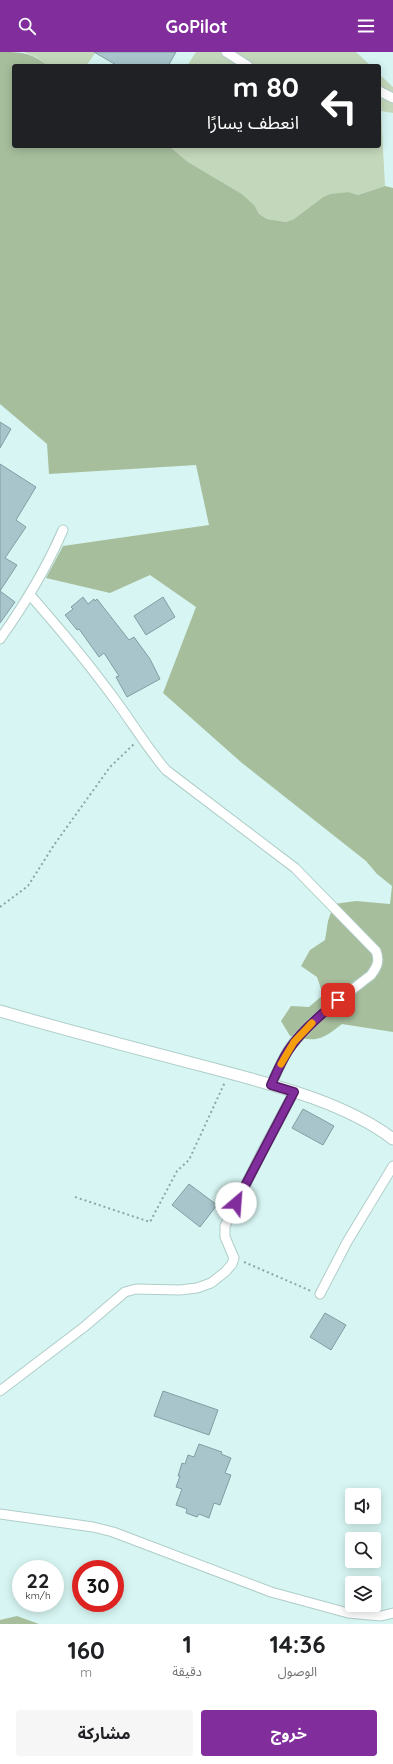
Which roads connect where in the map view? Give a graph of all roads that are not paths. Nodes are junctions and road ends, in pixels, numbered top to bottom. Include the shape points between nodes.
1 (226, 52) edge
2 (245, 64) edge
3 (381, 92) edge
4 (393, 98) edge
5 (63, 530) dead end
6 (30, 595) junction
7 (0, 639) edge
8 (0, 1011) edge
9 (271, 1085) junction
10 (294, 1092) junction
11 (393, 1139) edge
12 (393, 1166) edge
13 (320, 1294) road end
14 (0, 1391) edge
15 (0, 1514) edge
16 (393, 1613) edge

1 - 2 street
3 - 4 street
5 - 6 street
6 - 7 street
6 - 9 street via 90,666 166,770 295,868 376,950 377,967 371,975 314,1021 294,1042
8 - 9 street
9 - 10 street
10 - 11 street via 338,1109
10 - 14 street via 225,1226 225,1237 234,1258 232,1264 211,1283 197,1288 136,1289 125,1292
12 - 13 street via 347,1242
15 - 16 street via 113,1532 271,1592 348,1613 381,1616

